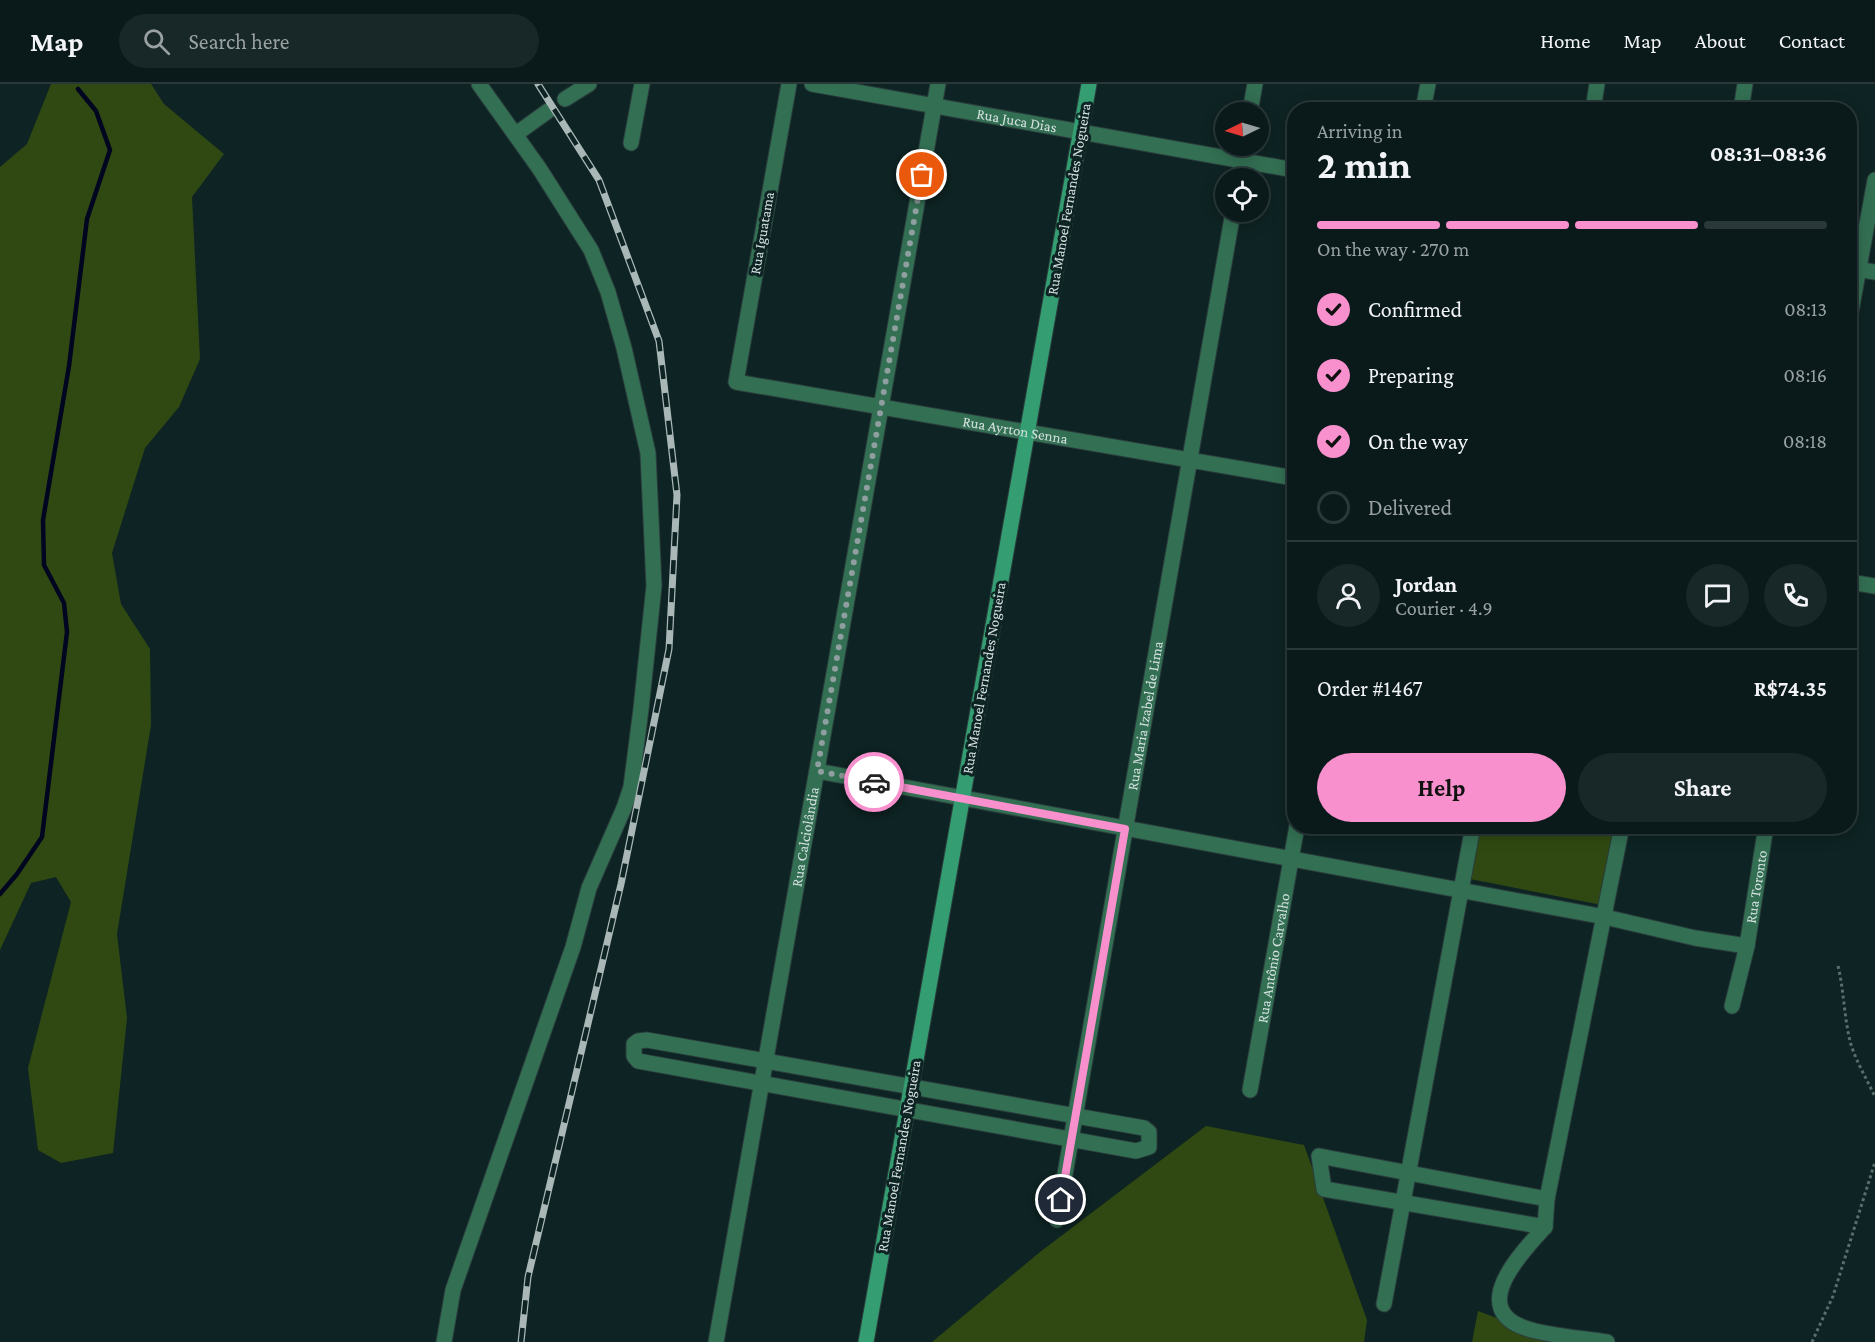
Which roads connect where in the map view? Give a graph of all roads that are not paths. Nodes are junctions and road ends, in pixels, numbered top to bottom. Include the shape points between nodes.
1 (479, 84) edge
2 (589, 84) edge
3 (642, 84) edge
4 (789, 84) edge
5 (812, 84) edge
6 (938, 84) edge
7 (1089, 84) edge
8 (1255, 84) edge
9 (1428, 84) edge
10 (1597, 84) edge
11 (1745, 84) edge
12 (565, 99) dead end
13 (1252, 102) edge
14 (1425, 102) edge
15 (1594, 102) edge
16 (1742, 102) edge
17 (934, 106) junction
18 (548, 111) dead end
19 (1081, 132) junction
20 (516, 134) junction
21 (631, 143) dead end
22 (1215, 149) edge
23 (1252, 156) edge
24 (1287, 168) edge
25 (1875, 180) edge
26 (1231, 222) edge
27 (1857, 255) edge
28 (1857, 269) edge
29 (1875, 272) edge
30 (736, 382) joint
31 (881, 407) junction
32 (1027, 432) junction
33 (1190, 460) junction
34 (1287, 477) edge
35 (1857, 583) edge
36 (1875, 586) edge
37 (817, 771) junction
38 (962, 798) junction
39 (1125, 829) junction
40 (1296, 834) edge
41 (1472, 834) edge
42 (1621, 834) edge
43 (1765, 834) edge
44 (1291, 859) junction
45 (1461, 891) junction
46 (1605, 917) junction
47 (1747, 946) junction
48 (1732, 1006) dead end
49 (765, 1059) junction
50 (762, 1083) junction
51 (911, 1086) junction
52 (1250, 1090) dead end
53 (907, 1109) junction
54 (1076, 1116) junction
55 (1071, 1138) junction
56 (1408, 1173) junction
57 (1547, 1199) junction
58 (1403, 1202) junction
59 (1057, 1220) dead end
60 (1545, 1227) junction
61 (1384, 1304) dead end
62 (444, 1342) edge
63 (716, 1342) edge
64 (866, 1342) edge
65 (1607, 1342) edge

1 - 20 street
2 - 12 street
3 - 21 street
4 - 30 street, Rua Iguatama
5 - 17 street, Rua Juca Dias
6 - 17 street, Rua Calciolândia
7 - 19 street, Rua Manoel Fernandes Nogueira
8 - 13 street
9 - 14 street
10 - 15 street
11 - 16 street
17 - 19 street, Rua Juca Dias
17 - 31 street, Rua Calciolândia
18 - 20 street
19 - 22 street, Rua Juca Dias
19 - 32 street, Rua Manoel Fernandes Nogueira
20 - 62 street via 591,250 608,292 648,453 654,586 631,787 589,888 573,947 453,1290
23 - 24 street, Rua Juca Dias
25 - 27 street
26 - 33 street, Rua Maria Izabel de Lima
28 - 29 street
30 - 31 street, Rua Ayrton Senna
31 - 32 street, Rua Ayrton Senna
31 - 37 street, Rua Calciolândia
32 - 33 street, Rua Ayrton Senna
32 - 38 street, Rua Manoel Fernandes Nogueira
33 - 34 street, Rua Ayrton Senna
33 - 39 street, Rua Maria Izabel de Lima
35 - 36 street
37 - 38 street
37 - 49 street, Rua Calciolândia
38 - 39 street
38 - 51 street, Rua Manoel Fernandes Nogueira
39 - 44 street
39 - 54 street, Rua Maria Izabel de Lima
40 - 44 street, Rua Antônio Carvalho
41 - 45 street
42 - 46 street
43 - 47 street, Rua Toronto
44 - 45 street
44 - 52 street, Rua Antônio Carvalho
45 - 46 street
45 - 56 street
46 - 47 street
46 - 57 street
47 - 48 street, Rua Toronto
49 - 50 street, Rua Calciolândia
49 - 50 street via 647,1040 638,1041 633,1050 638,1061
49 - 51 street
50 - 53 street
50 - 63 street, Rua Calciolândia
51 - 53 street, Rua Manoel Fernandes Nogueira
51 - 54 street
53 - 55 street
53 - 64 street, Rua Manoel Fernandes Nogueira
54 - 55 street, Rua Maria Izabel de Lima
54 - 55 street via 1144,1128 1149,1132 1149,1147 1136,1151
55 - 59 street, Rua Maria Izabel de Lima
56 - 57 street
56 - 58 street
56 - 58 street via 1319,1156 1324,1189
57 - 60 street
58 - 60 street
58 - 61 street
60 - 65 street via 1505,1275 1500,1303 1507,1318 1525,1328

